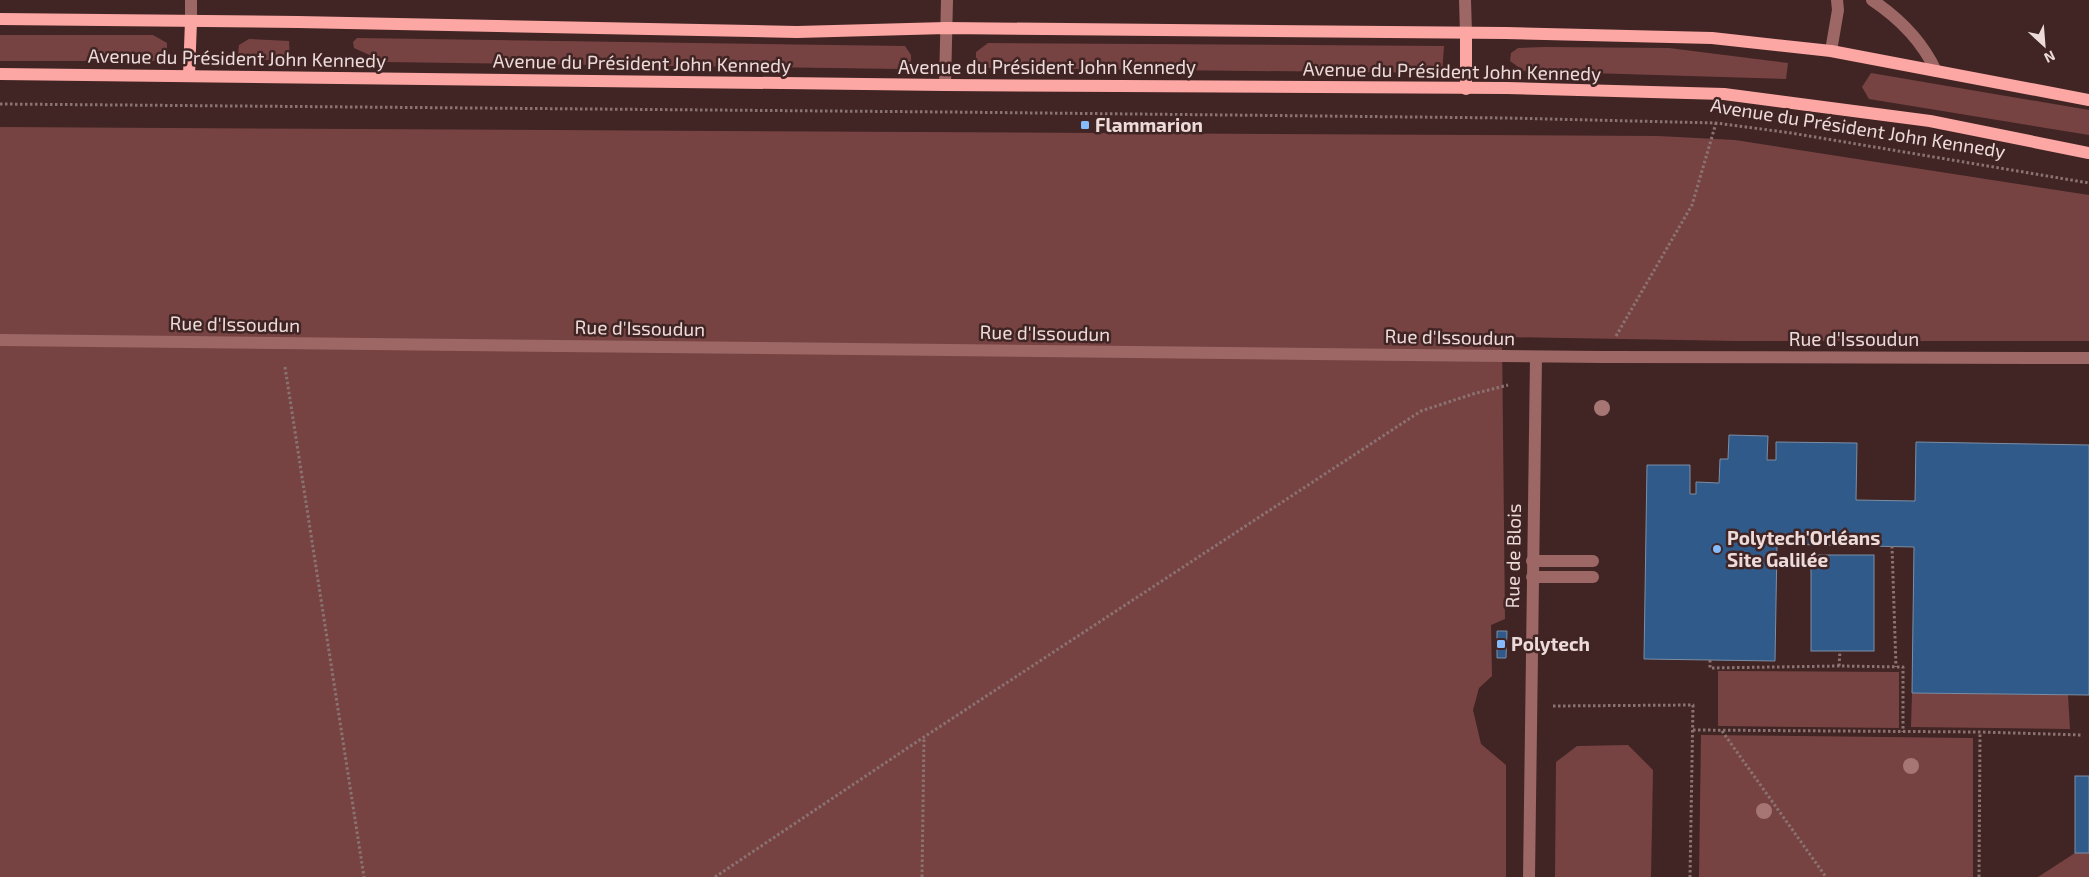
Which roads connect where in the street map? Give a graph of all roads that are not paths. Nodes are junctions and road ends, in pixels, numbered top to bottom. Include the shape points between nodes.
1 (190, 0) edge
2 (946, 0) edge
3 (1465, 0) edge
4 (1837, 0) edge
5 (1872, 0) edge
6 (0, 19) edge
7 (191, 21) junction
8 (946, 28) junction
9 (1466, 33) junction
10 (1831, 51) junction
11 (1936, 71) junction
12 (0, 74) edge
13 (189, 75) junction
14 (945, 85) junction
15 (1466, 89) junction
16 (2089, 100) edge
17 (2089, 153) edge
18 (0, 340) edge
19 (1536, 357) junction
20 (2089, 358) edge
21 (1532, 561) junction
22 (1593, 561) dead end
23 (1532, 576) junction
24 (1593, 577) dead end
25 (1529, 877) edge

1 - 7 street
2 - 8 street
3 - 9 street
4 - 10 street
5 - 11 street via 1894,15 1927,52
6 - 7 main road, Avenue du Président John Kennedy
7 - 8 main road, Avenue du Président John Kennedy via 797,32
7 - 13 main road
8 - 9 main road, Avenue du Président John Kennedy
8 - 14 street
9 - 10 main road, Avenue du Président John Kennedy via 1712,38
9 - 15 main road
10 - 11 main road, Avenue du Président John Kennedy
11 - 16 main road, Avenue du Président John Kennedy
12 - 13 main road, Avenue du Président John Kennedy
13 - 14 main road, Avenue du Président John Kennedy
14 - 15 main road, Avenue du Président John Kennedy
15 - 17 main road, Avenue du Président John Kennedy via 1724,94 1930,121
18 - 19 street, Rue d'Issoudun
19 - 20 street, Rue d'Issoudun
19 - 21 street, Rue de Blois
21 - 22 street
21 - 23 street, Rue de Blois
23 - 24 street
23 - 25 street, Rue de Blois

